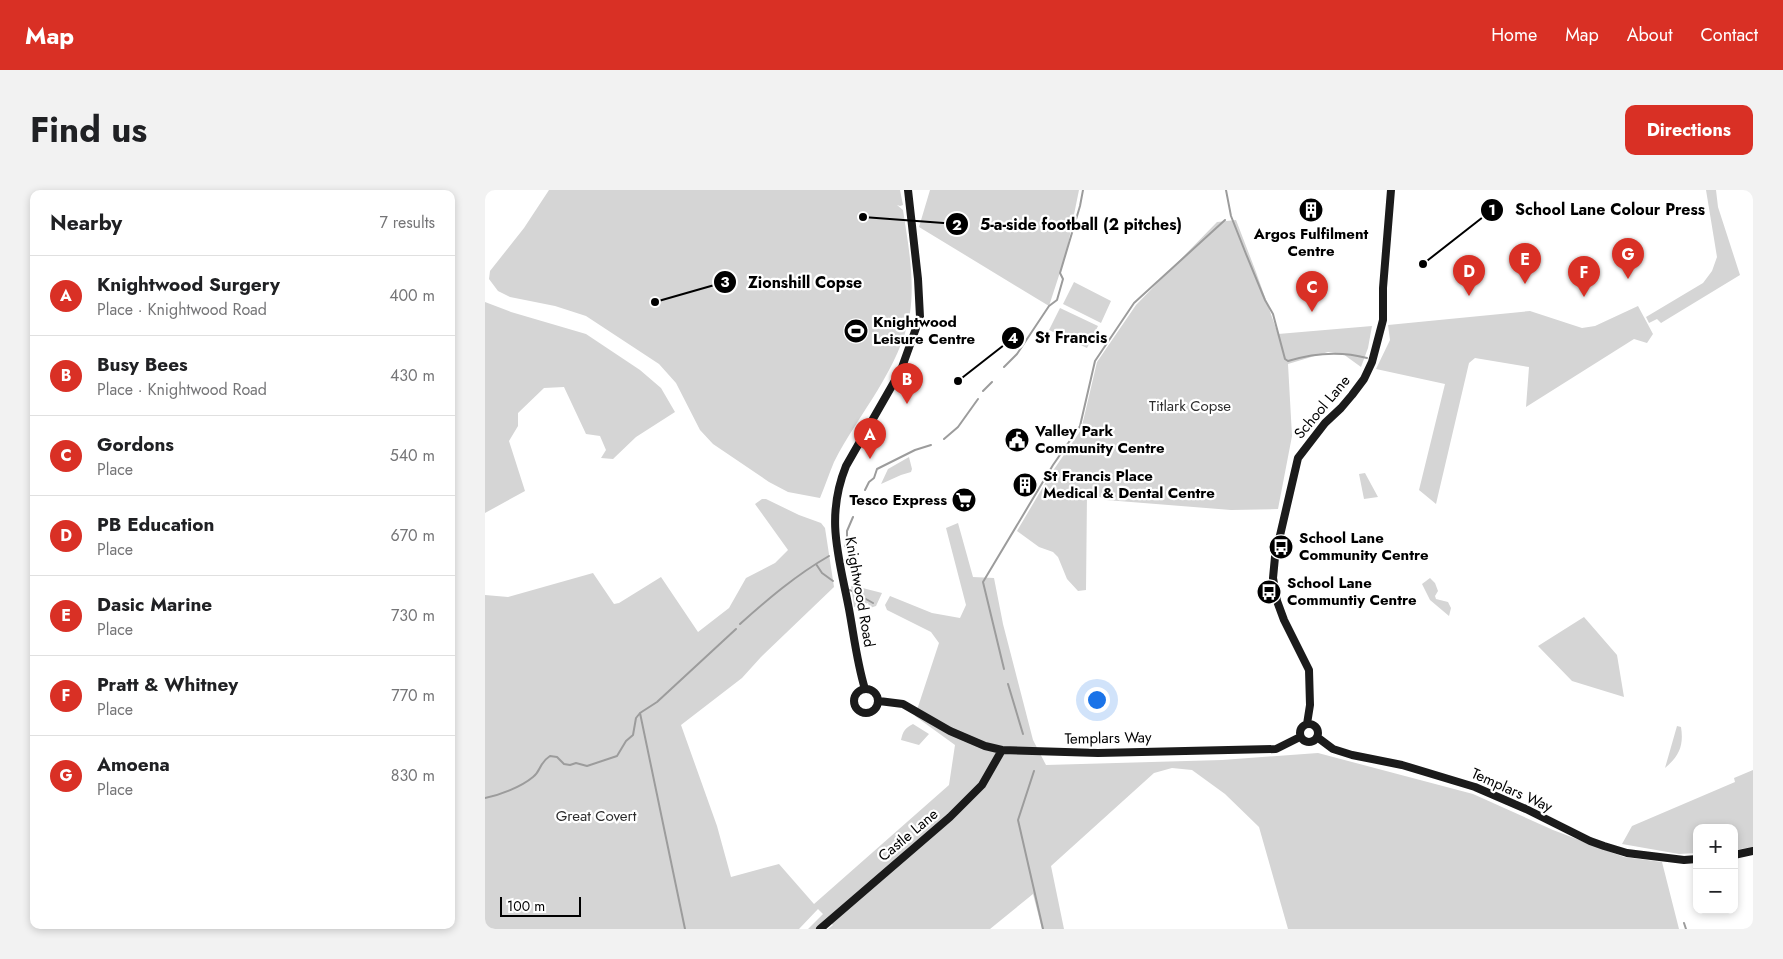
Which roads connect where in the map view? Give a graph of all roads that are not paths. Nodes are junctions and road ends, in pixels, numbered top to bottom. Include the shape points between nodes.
1 (908, 190) edge
2 (1391, 190) edge
3 (865, 688) junction
4 (879, 701) junction
5 (1307, 724) junction
6 (1301, 737) junction
7 (1317, 738) junction
8 (1002, 750) junction
9 (1753, 851) edge
10 (1738, 854) edge
11 (1693, 859) edge
12 (820, 929) edge

1 - 3 street, Knightwood Road via 920,316 901,370 846,466 835,509 837,552
2 - 5 street, School Lane via 1383,320 1372,362 1353,395 1325,423 1298,458 1275,557 1273,578 1277,601 1309,670
3 - 4 street via 874,692
3 - 4 street via 854,700 860,712 871,712
4 - 8 street via 903,704 950,731
5 - 6 street via 1301,729
5 - 7 street, Templars Way via 1315,727
6 - 7 street, Templars Way via 1309,742
6 - 8 street, Templars Way via 1276,749 1098,753
7 - 11 street, Templars Way via 1333,749 1352,755 1402,764 1475,787 1604,846 1627,853
8 - 12 street, Castle Lane via 982,785 950,817
9 - 10 street

